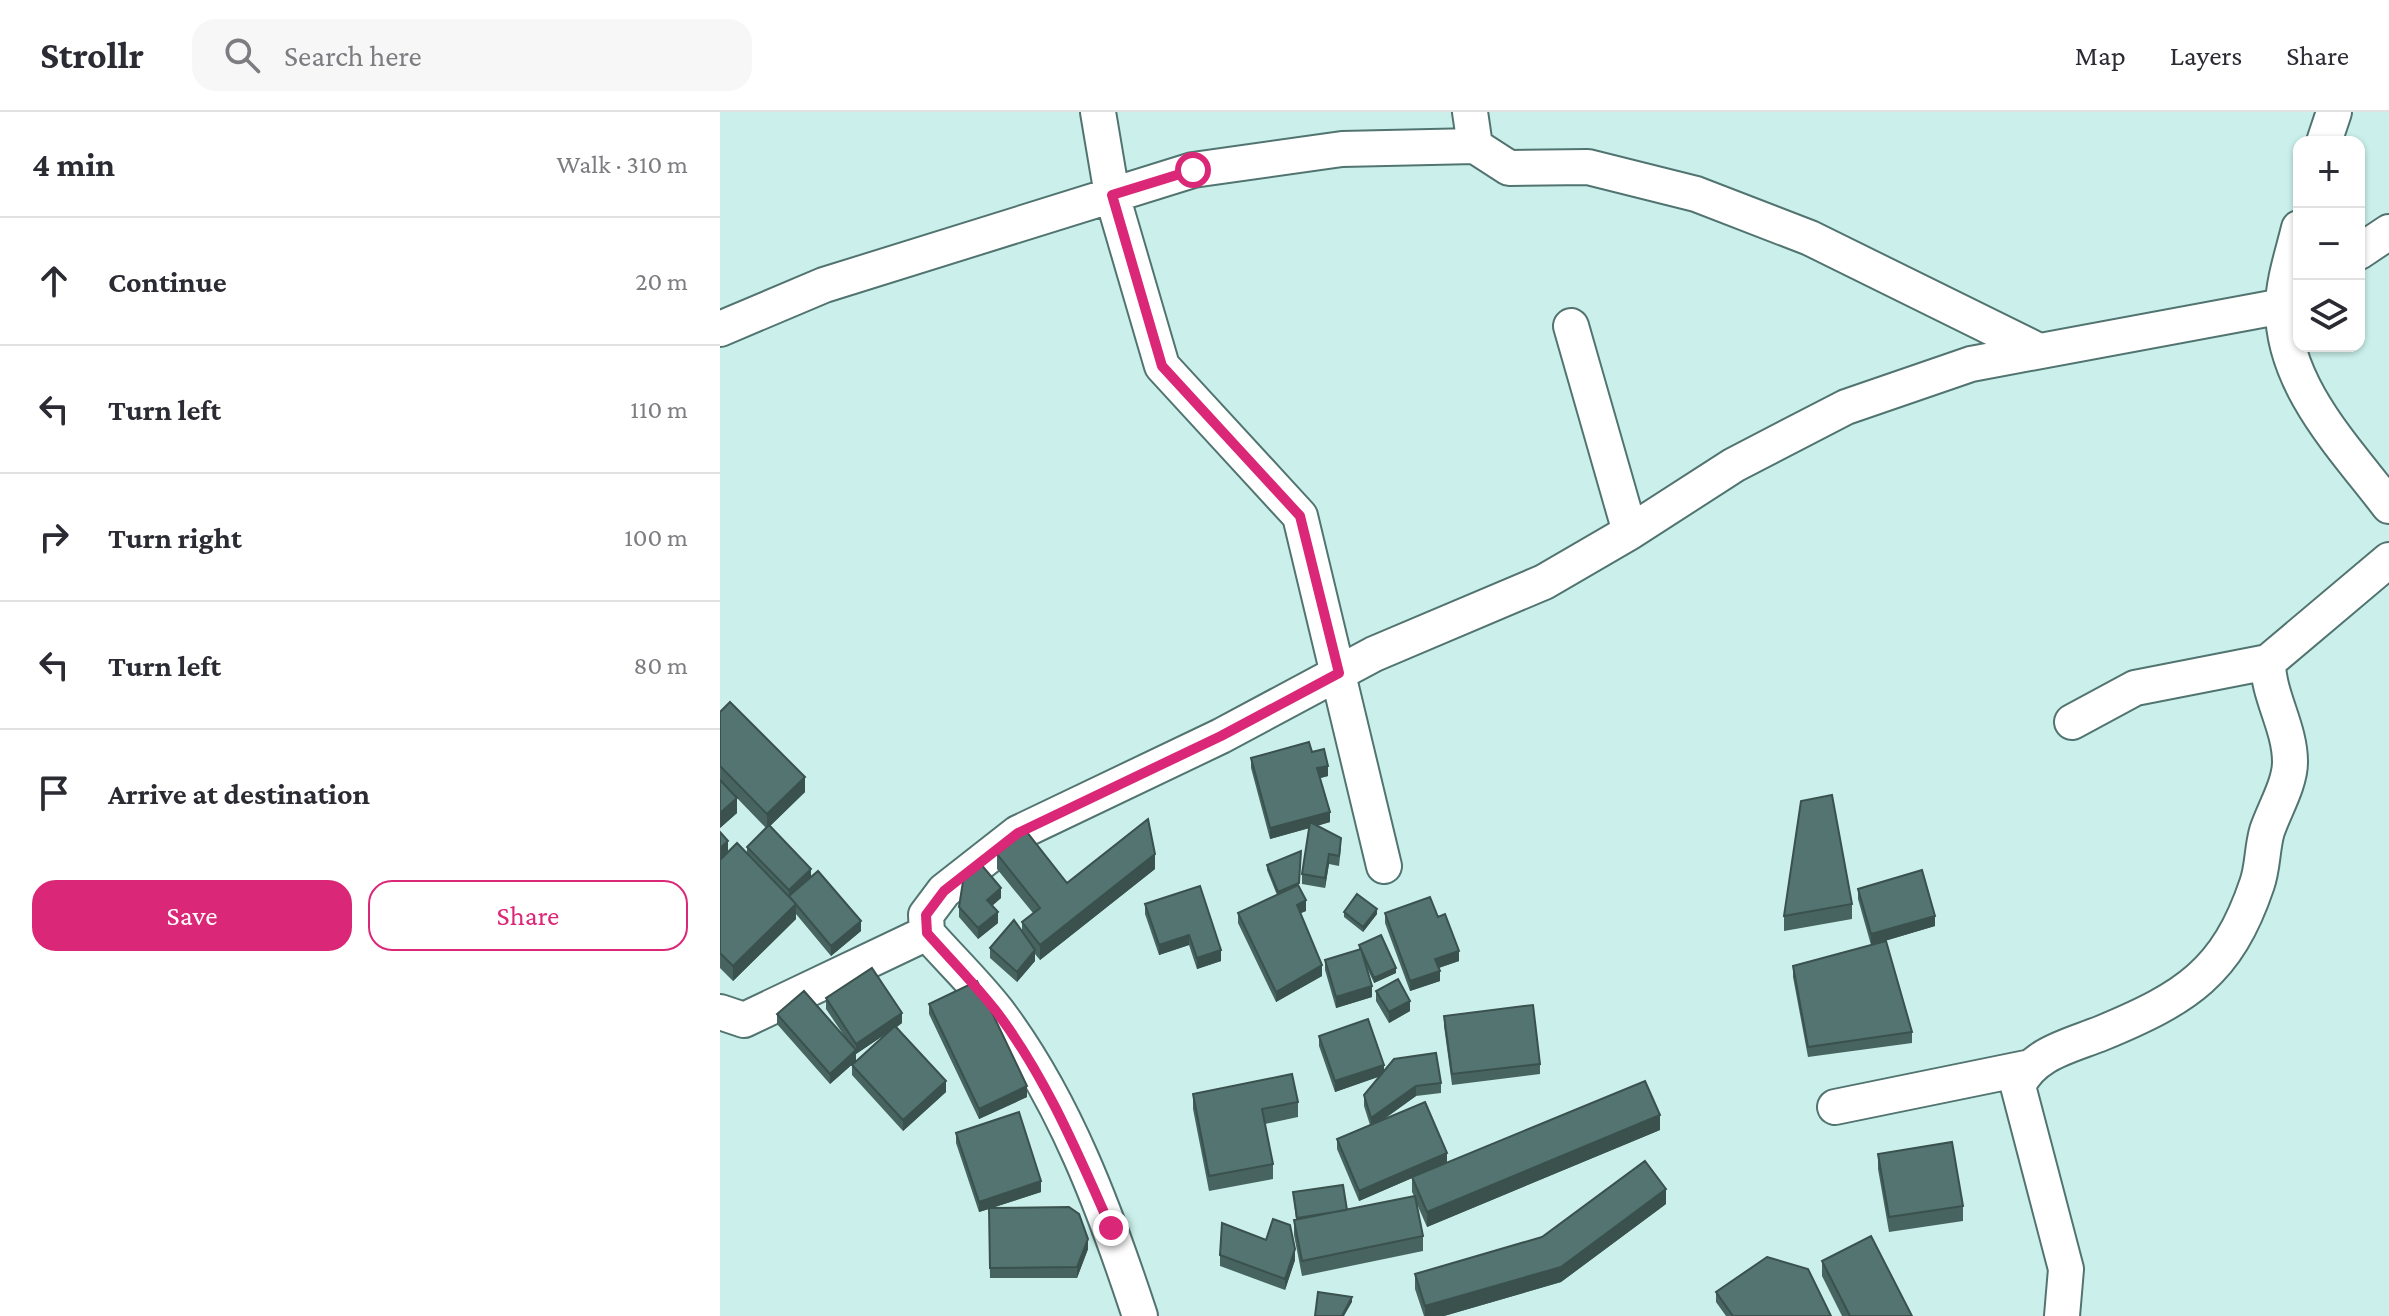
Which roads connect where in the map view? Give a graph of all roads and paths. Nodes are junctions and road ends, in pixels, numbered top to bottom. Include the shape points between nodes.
1 (1098, 112) edge
2 (1470, 112) edge
3 (2334, 112) edge
4 (2326, 136) edge
5 (1475, 146) junction
6 (1112, 195) junction
7 (2389, 232) edge
8 (2365, 248) edge
9 (2293, 280) edge
10 (2291, 300) edge
11 (1571, 326) dead end
12 (720, 329) edge
13 (2039, 351) junction
14 (2389, 506) edge
15 (1630, 532) junction
16 (2389, 560) edge
17 (2268, 662) junction
18 (1339, 673) junction
19 (2072, 722) dead end
20 (1384, 866) dead end
21 (927, 933) junction
22 (720, 1012) edge
23 (2026, 1068) junction
24 (1835, 1107) dead end
25 (1140, 1316) edge
26 (2062, 1316) edge

1 - 6 street
2 - 5 street
3 - 4 street
5 - 6 street via 1342,149 1275,157 1193,170
5 - 13 street via 1509,168 1588,167 1696,194 1810,238
6 - 12 street via 824,285
6 - 18 street via 1162,366 1300,516
7 - 8 street
9 - 10 street
10 - 13 street
10 - 14 street via 2286,340 2295,373
11 - 15 street
13 - 15 street via 1971,364 1846,407 1734,465
15 - 18 street via 1544,582
16 - 17 street
17 - 19 street via 2135,688
17 - 23 street via 2291,765 2266,834 2259,881 2235,940 2211,972 2177,996
18 - 20 street
18 - 21 street via 1018,833 944,891 926,915
21 - 22 street via 744,1020
21 - 25 street via 997,1012 1041,1080 1111,1228
23 - 24 street
23 - 26 street via 2018,1086 2066,1269

